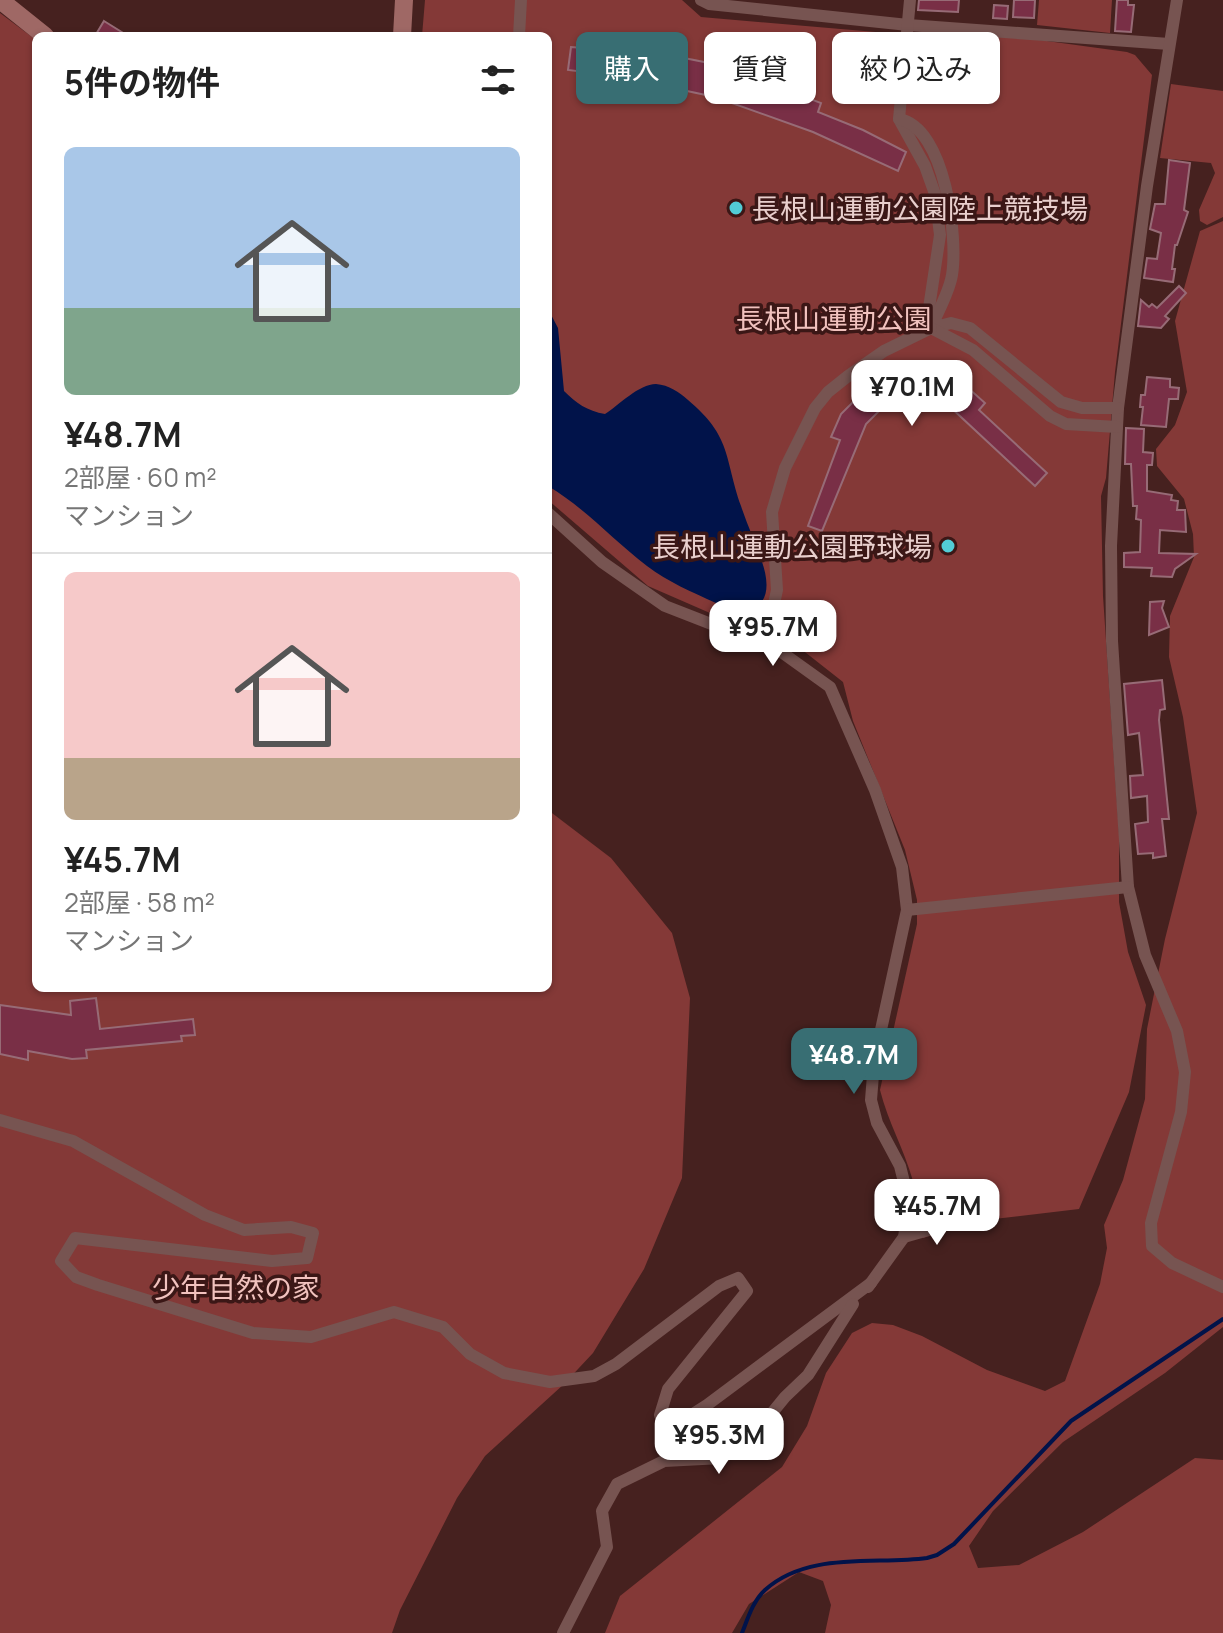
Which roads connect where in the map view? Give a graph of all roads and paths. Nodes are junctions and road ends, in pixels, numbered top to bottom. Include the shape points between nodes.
1 (0, 0) edge
2 (404, 0) edge
3 (521, 0) edge
4 (701, 0) edge
5 (910, 0) edge
6 (1177, 0) edge
7 (908, 25) junction
8 (40, 32) edge
9 (402, 32) edge
10 (519, 32) edge
11 (1169, 44) junction
12 (931, 328) junction
13 (1118, 408) junction
14 (1117, 427) junction
15 (552, 517) edge
16 (766, 641) junction
17 (1128, 887) junction
18 (907, 910) junction
19 (0, 1120) edge
20 (960, 1221) dead end
21 (904, 1237) junction
22 (871, 1283) junction
23 (1223, 1287) edge
24 (563, 1633) edge

1 - 8 street
2 - 9 street
3 - 10 street
4 - 7 street
5 - 7 street
6 - 11 street
7 - 11 street
7 - 12 street via 899,119 913,125 928,143 954,230 952,280
11 - 13 street
12 - 13 street via 951,323 970,328 1061,402
12 - 14 street via 973,350 1050,416 1066,424
12 - 16 street via 884,351 828,392 815,408 785,468 772,512 777,590
13 - 14 street
14 - 17 street via 1112,641
15 - 16 street via 602,562 665,606
16 - 18 street via 830,687 902,867
17 - 18 street
17 - 23 street via 1145,955 1177,1031 1185,1072 1181,1112 1151,1223 1152,1246 1172,1263
18 - 21 street via 874,1062 871,1100 900,1166 909,1202
19 - 22 street via 73,1141 205,1215 244,1230 291,1227 313,1233 307,1258 272,1261 75,1238 61,1261 76,1277 253,1333 311,1337 394,1312 443,1327 470,1354 504,1373 550,1382 605,1370 719,1286 738,1278 747,1291 668,1389 660,1415 674,1426
20 - 21 street
21 - 22 street
22 - 24 street via 846,1312 808,1375 749,1441 722,1458 664,1461 617,1484 602,1511 607,1547

